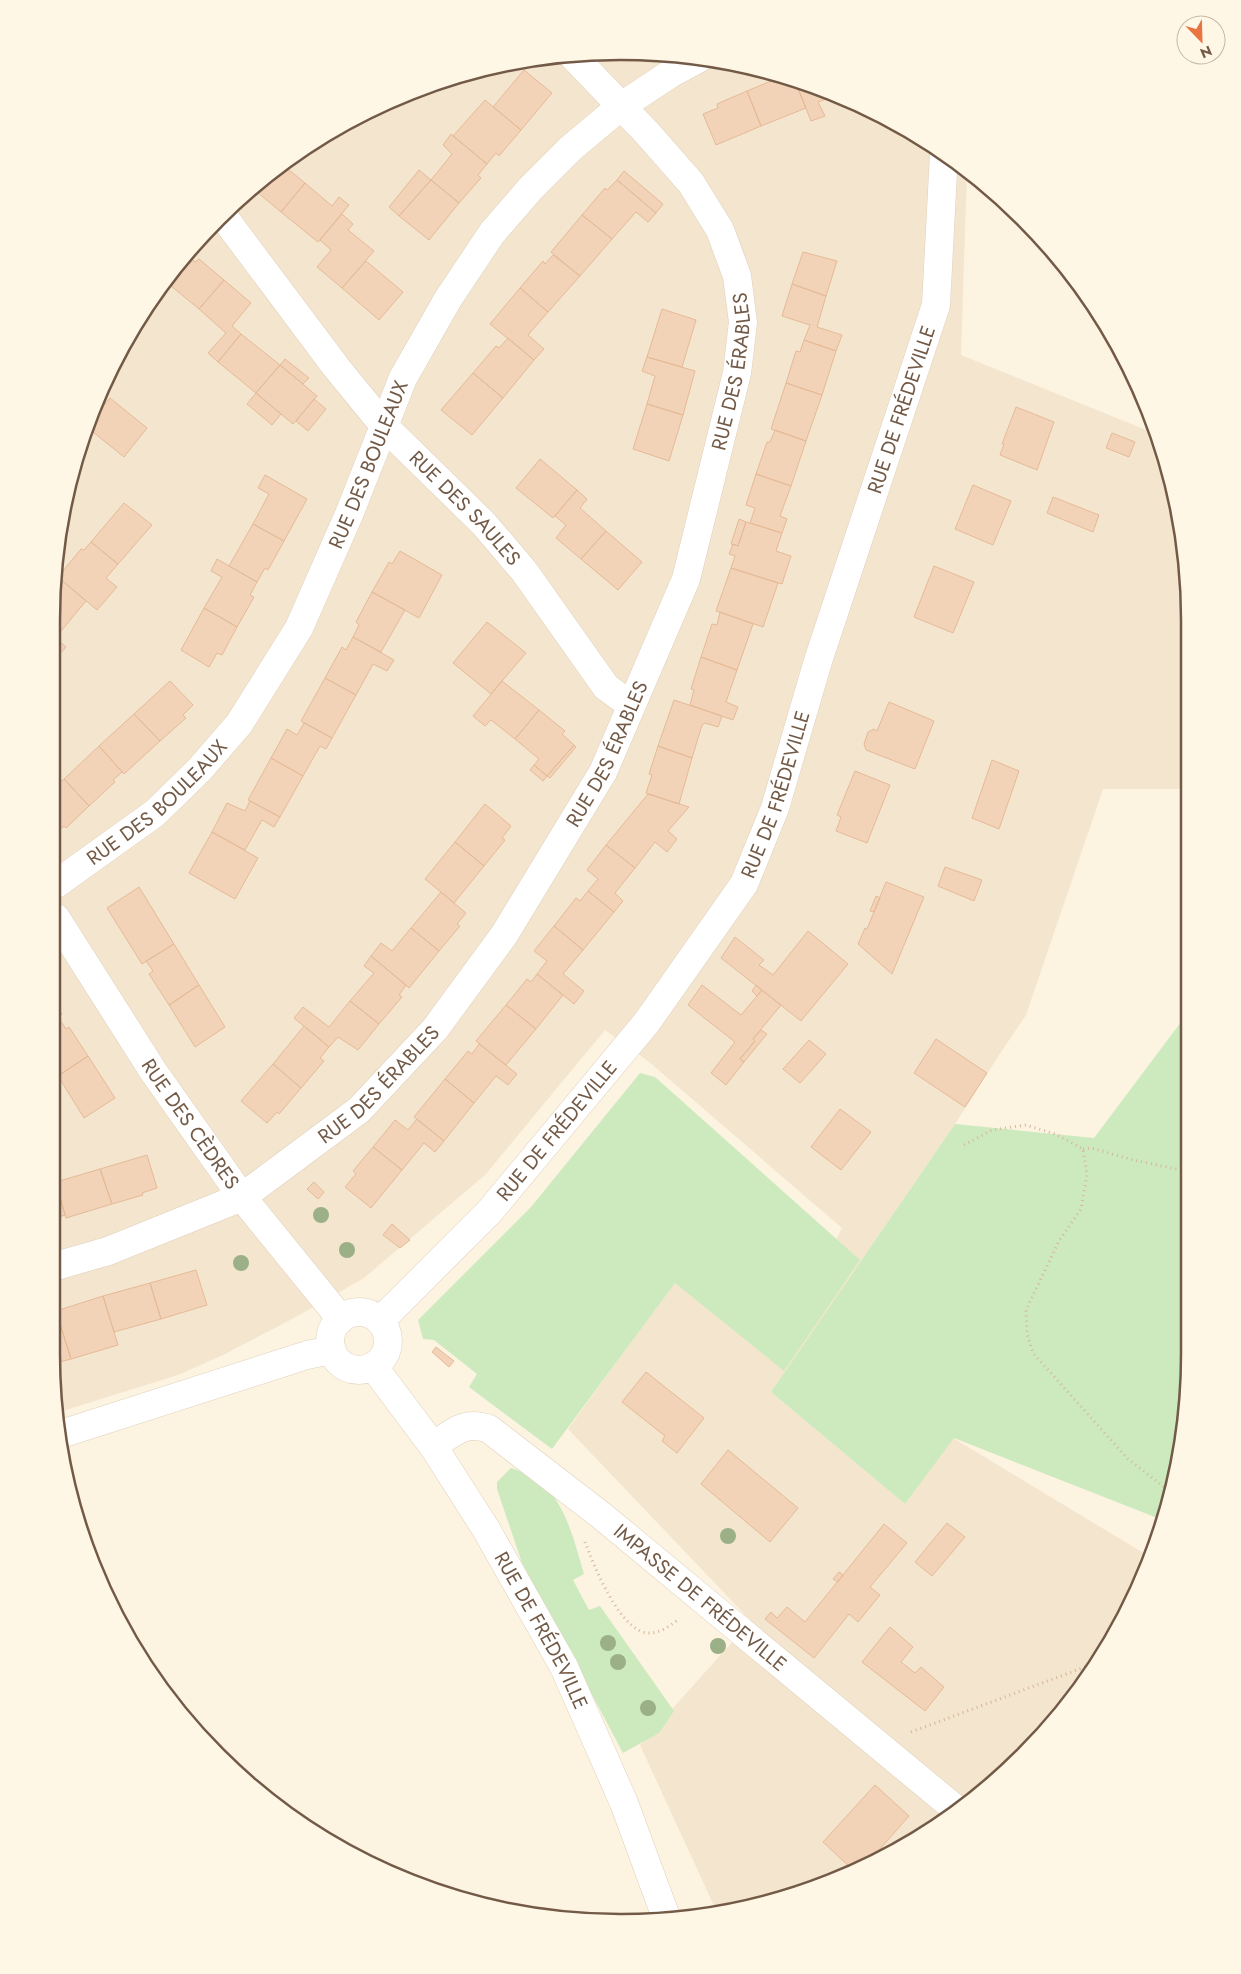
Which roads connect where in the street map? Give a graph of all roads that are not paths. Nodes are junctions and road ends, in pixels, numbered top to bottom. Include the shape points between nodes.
1 (578, 62) edge
2 (688, 64) edge
3 (620, 107) junction
4 (944, 162) edge
5 (227, 221) edge
6 (385, 427) junction
7 (631, 705) junction
8 (60, 881) edge
9 (60, 924) edge
10 (242, 1197) junction
11 (60, 1265) edge
12 (341, 1319) junction
13 (380, 1321) junction
14 (332, 1350) junction
15 (373, 1366) junction
16 (66, 1432) edge
17 (433, 1446) junction
18 (952, 1806) edge
19 (664, 1912) edge

1 - 3 street, RUE DES ÉRABLES
2 - 3 street, RUE DES BOULEAUX
3 - 6 street, RUE DES BOULEAUX via 530,188 492,233 448,299 403,378
3 - 7 street, RUE DES ÉRABLES via 691,183 720,230 737,276 743,322 738,373 686,579
4 - 13 street, RUE DE FRÉDEVILLE via 936,305 821,652 775,808 744,884 648,1022 496,1204
5 - 6 street, RUE DES SAULES
6 - 7 street, RUE DES SAULES via 484,524 524,571 606,687
6 - 8 street, RUE DES BOULEAUX via 299,628 239,724 200,770 155,814
7 - 10 street, RUE DES ÉRABLES via 598,780 504,935 436,1029 359,1110
9 - 10 street, RUE DES CÈDRES via 153,1071
10 - 11 street, RUE DES ÉRABLES via 108,1251
10 - 12 street, RUE DES CÈDRES
12 - 13 street via 362,1312
12 - 14 street via 332,1331
13 - 15 street via 388,1335 388,1344
14 - 15 street via 337,1359 353,1369
14 - 16 street via 307,1355
15 - 17 street, RUE DE FRÉDEVILLE
17 - 18 street, IMPASSE DE FRÉDEVILLE via 467,1425 489,1429 587,1504
17 - 19 street, RUE DE FRÉDEVILLE via 486,1529 564,1666 624,1803

